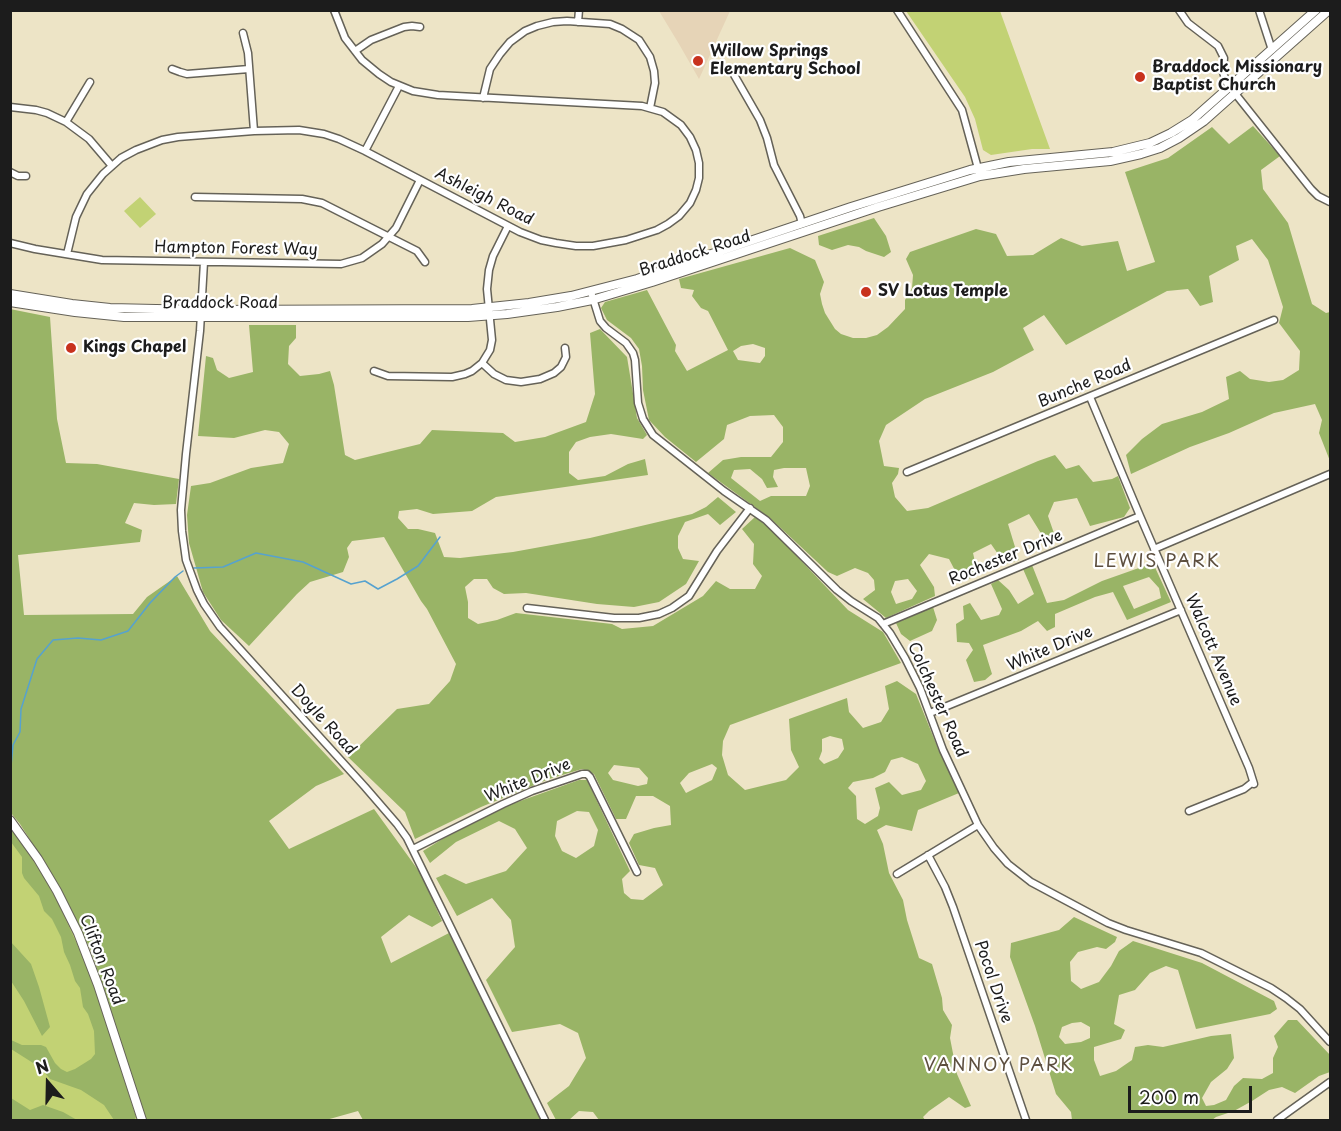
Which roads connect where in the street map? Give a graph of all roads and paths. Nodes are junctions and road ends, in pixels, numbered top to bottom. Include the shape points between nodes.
1 (334, 10) edge
2 (579, 10) edge
3 (897, 10) edge
4 (1179, 10) edge
5 (1259, 10) edge
6 (1316, 10) edge
7 (1329, 10) edge
8 (578, 22) junction
9 (420, 27) dead end
10 (243, 33) dead end
11 (1272, 50) junction
12 (355, 51) junction
13 (172, 69) dead end
14 (249, 69) junction
15 (733, 73) dead end
16 (90, 81) dead end
17 (399, 86) junction
18 (1233, 90) junction
19 (483, 98) junction
20 (10, 107) edge
21 (650, 108) junction
22 (66, 122) junction
23 (254, 131) junction
24 (365, 151) junction
25 (112, 166) junction
26 (10, 172) edge
27 (979, 172) junction
28 (26, 176) dead end
29 (420, 180) junction
30 (195, 197) dead end
31 (1330, 202) edge
32 (802, 224) junction
33 (508, 226) junction
34 (389, 237) junction
35 (10, 243) edge
36 (68, 254) junction
37 (204, 262) junction
38 (425, 262) dead end
39 (10, 294) edge
40 (592, 296) junction
41 (10, 302) edge
42 (490, 312) junction
43 (201, 314) junction
44 (1274, 320) dead end
45 (565, 348) dead end
46 (482, 363) junction
47 (374, 371) dead end
48 (1090, 397) junction
49 (907, 472) dead end
50 (1330, 474) edge
51 (750, 508) junction
52 (1140, 516) junction
53 (1154, 549) junction
54 (527, 608) dead end
55 (1181, 610) junction
56 (883, 624) junction
57 (930, 713) junction
58 (1189, 811) dead end
59 (10, 820) edge
60 (978, 825) junction
61 (413, 849) junction
62 (928, 855) junction
63 (637, 872) dead end
64 (897, 874) dead end
65 (1330, 1042) edge
66 (1330, 1082) edge
67 (142, 1120) edge
68 (545, 1120) edge
69 (1026, 1120) edge
70 (1277, 1120) edge

1 - 12 street, Ashleigh Road
2 - 8 street
3 - 27 street via 962,110
4 - 18 street via 1188,23 1221,50 1224,77
5 - 11 street
6 - 11 main road, Braddock Road
7 - 18 main road, Braddock Road
8 - 19 street via 546,24 518,36 494,62
8 - 21 street via 615,26 642,44 654,72
9 - 12 street via 404,27
10 - 14 street
11 - 18 main road, Braddock Road
12 - 17 street, Ashleigh Road via 368,66
13 - 14 street via 187,74
14 - 23 street
15 - 32 street via 760,120 774,165
16 - 22 street
17 - 19 street, Ashleigh Road via 425,94
17 - 24 street
18 - 27 main road, Braddock Road via 1191,131 1150,151 1110,161
18 - 31 street via 1311,189
19 - 21 street, Ashleigh Road
20 - 22 street via 36,110
21 - 33 street, Ashleigh Road via 681,125 698,156 697,187 679,216 657,230 593,246 549,242
22 - 25 street via 89,139
23 - 24 street, Ashleigh Road via 313,132
23 - 25 street, Ashleigh Road via 162,140 135,150
24 - 29 street, Ashleigh Road
25 - 36 street, Ashleigh Road via 81,205
26 - 28 street
27 - 32 main road, Braddock Road
27 - 40 main road, Braddock Road via 660,280
29 - 33 street, Ashleigh Road
29 - 34 street, Hampton Forest Way
30 - 34 street via 313,201
32 - 40 main road, Braddock Road
33 - 42 street via 489,270
34 - 37 street, Hampton Forest Way via 369,254 341,264
34 - 38 street via 417,251
35 - 36 street, Hampton Forest Way
36 - 37 street, Hampton Forest Way via 102,260
37 - 43 street, Doyle Road
39 - 43 main road, Braddock Road via 110,309
40 - 42 main road, Braddock Road via 557,307
40 - 51 street, Colchester Road via 600,321 633,352 638,403 649,430 681,459
41 - 43 main road, Braddock Road via 93,315 150,318
42 - 43 main road, Braddock Road via 435,317
42 - 46 street via 492,340
43 - 61 street, Doyle Road via 181,509 183,543 194,583 220,627 378,802
44 - 48 street, Bunche Road
45 - 46 street via 561,367 540,379 506,380
46 - 47 street via 465,374 452,376 388,376
48 - 49 street, Bunche Road
48 - 52 street, Walcott Avenue
50 - 53 street
51 - 54 street via 689,596 659,614 614,618
51 - 56 street, Colchester Road via 841,594
52 - 53 street, Walcott Avenue
52 - 56 street, Rochester Drive
53 - 55 street, Walcott Avenue
55 - 57 street, White Drive
55 - 58 street, Walcott Avenue via 1253,783
56 - 57 street, Colchester Road via 905,658
57 - 60 street, Colchester Road
59 - 67 main road, Clifton Road via 44,869 78,933
60 - 62 street
60 - 65 street, Colchester Road via 1002,858 1031,882 1108,923 1201,953 1270,988 1300,1009
61 - 63 street, White Drive via 532,791 587,774
61 - 68 street, Doyle Road
62 - 64 street
62 - 69 street, Pocol Drive via 948,893
66 - 70 street

